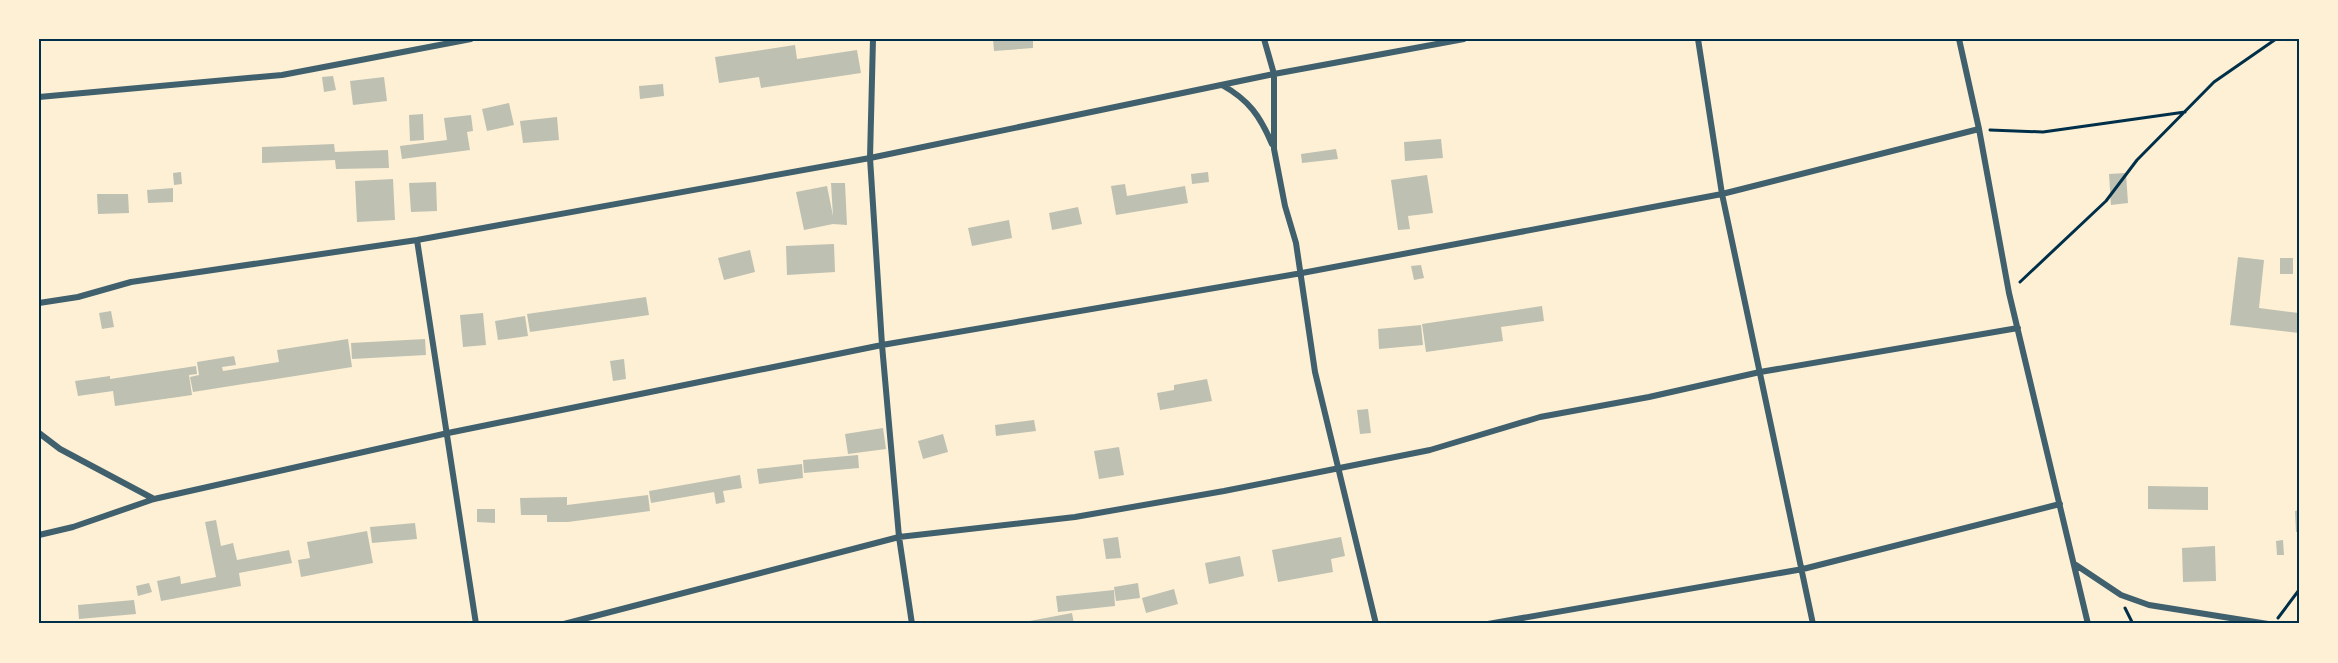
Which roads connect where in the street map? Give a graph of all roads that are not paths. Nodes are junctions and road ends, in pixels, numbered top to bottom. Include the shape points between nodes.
1 (471, 39) edge
2 (873, 39) edge
3 (1264, 39) edge
4 (1464, 39) edge
5 (1698, 39) edge
6 (1959, 39) edge
7 (1274, 74) junction
8 (1222, 85) junction
9 (39, 97) edge
10 (1979, 129) junction
11 (1274, 149) junction
12 (870, 158) junction
13 (1722, 194) junction
14 (417, 240) junction
15 (1302, 273) junction
16 (39, 303) edge
17 (2018, 327) junction
18 (882, 345) junction
19 (1760, 372) junction
20 (39, 433) edge
21 (448, 433) junction
22 (1341, 469) junction
23 (154, 499) junction
24 (2060, 504) junction
25 (39, 535) edge
26 (899, 537) junction
27 (2076, 565) junction
28 (1803, 569) junction
29 (476, 624) edge
30 (564, 624) edge
31 (912, 624) edge
32 (1376, 624) edge
33 (1488, 624) edge
34 (1813, 624) edge
35 (2088, 624) edge
36 (2268, 624) edge

1 - 9 street via 282,75
2 - 12 street
3 - 7 street
4 - 7 street
5 - 13 street
6 - 10 street
7 - 8 street
7 - 11 street
8 - 11 street via 1251,105
8 - 12 street
10 - 13 street
10 - 17 street
11 - 15 street
12 - 14 street
12 - 18 street
13 - 15 street
13 - 19 street
14 - 16 street via 131,282
14 - 21 street
15 - 18 street
15 - 22 street via 1315,372
17 - 19 street
17 - 24 street
18 - 21 street
18 - 26 street
19 - 22 street via 1540,417 1430,450
19 - 28 street
20 - 23 street via 60,449
21 - 23 street
21 - 29 street
22 - 26 street via 1075,517
22 - 32 street
23 - 25 street
24 - 27 street
24 - 28 street
26 - 30 street
26 - 31 street
27 - 35 street
27 - 36 street via 2121,595 2149,605
28 - 33 street
28 - 34 street

